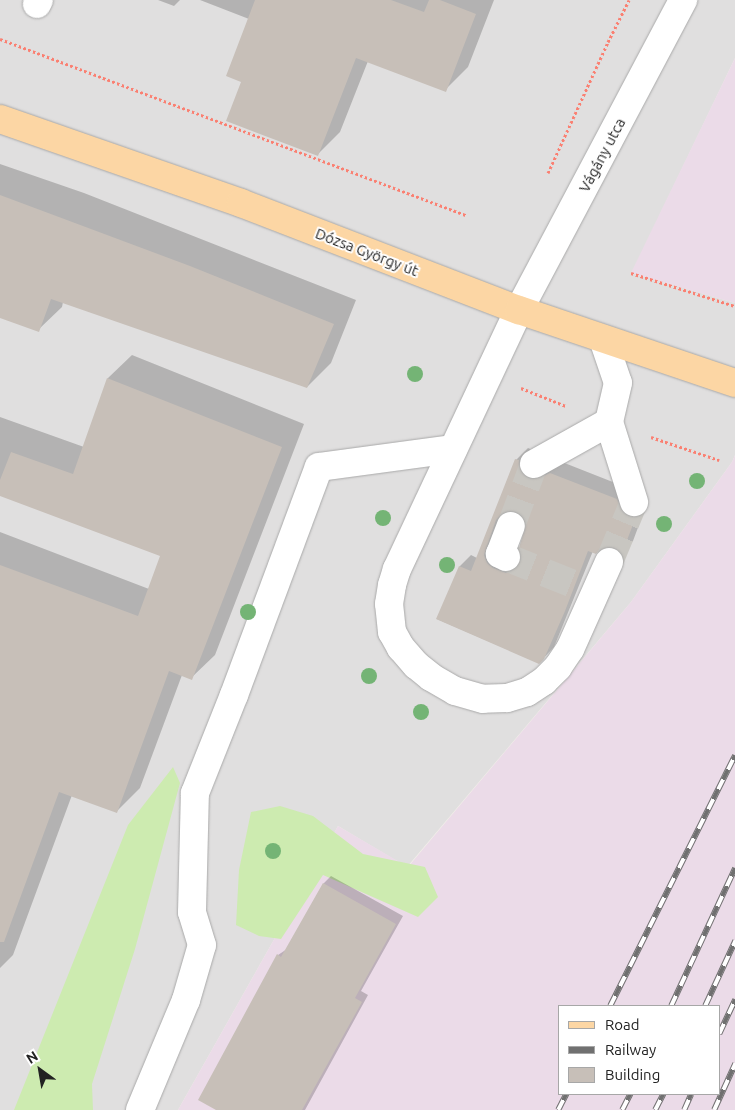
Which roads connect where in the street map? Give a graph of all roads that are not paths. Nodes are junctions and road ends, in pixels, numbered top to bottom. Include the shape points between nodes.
1 (683, 0) edge
2 (0, 119) edge
3 (519, 310) junction
4 (603, 338) junction
5 (735, 383) edge
6 (609, 422) junction
7 (454, 449) junction
8 (534, 464) tunnel mouth
9 (634, 502) tunnel mouth
10 (511, 526) tunnel mouth
11 (506, 557) dead end
12 (609, 562) tunnel mouth
13 (140, 1110) edge

1 - 3 street, Vágány utca
2 - 3 main road, Dózsa György út via 241,202
3 - 4 main road, Dózsa György út
3 - 7 street, Vágány utca
4 - 5 main road, Dózsa György út
4 - 6 street via 618,383
6 - 8 street
6 - 9 street
7 - 12 street, Vágány utca via 392,585 389,604 392,632 416,665 455,691 483,699 507,698 526,692 544,681 570,649 586,589
7 - 13 street via 319,467 194,793 192,912 202,945 186,1000
10 - 11 street via 500,554

